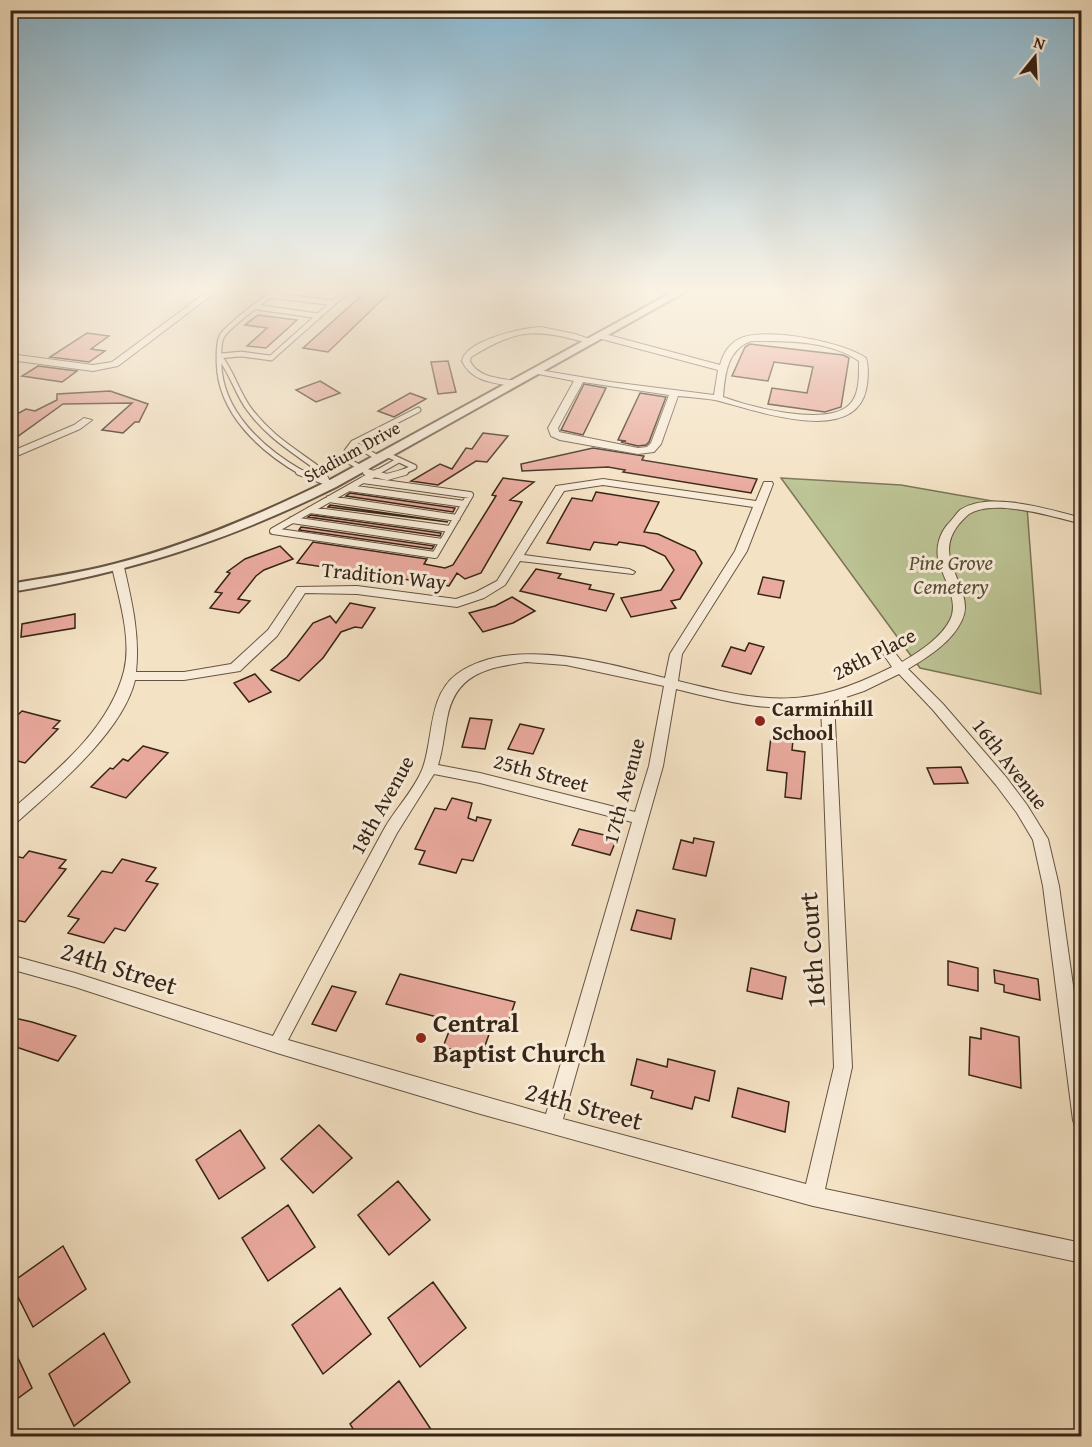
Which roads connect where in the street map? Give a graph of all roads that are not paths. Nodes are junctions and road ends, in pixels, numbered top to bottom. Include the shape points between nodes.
1 (126, 356) edge
2 (219, 356) junction
3 (224, 356) edge
4 (252, 356) edge
5 (274, 356) edge
6 (468, 356) edge
7 (564, 356) edge
8 (670, 356) edge
9 (729, 356) edge
10 (857, 356) edge
11 (10, 357) edge
12 (722, 368) junction
13 (536, 371) junction
14 (580, 380) junction
15 (513, 383) junction
16 (674, 393) junction
17 (718, 398) junction
18 (418, 410) dead end
19 (87, 420) dead end
20 (353, 443) junction
21 (13, 453) edge
22 (382, 456) junction
23 (399, 460) junction
24 (364, 474) junction
25 (329, 482) junction
26 (768, 484) dead end
27 (349, 488) junction
28 (329, 499) junction
29 (465, 504) junction
30 (760, 505) junction
31 (310, 510) junction
32 (457, 518) junction
33 (292, 520) junction
34 (1082, 521) edge
35 (450, 529) junction
36 (442, 542) junction
37 (517, 557) junction
38 (118, 567) junction
39 (629, 572) dead end
40 (10, 588) edge
41 (888, 652) dead end
42 (899, 667) junction
43 (128, 676) junction
44 (670, 683) junction
45 (827, 698) junction
46 (429, 768) junction
47 (641, 819) junction
48 (10, 820) edge
49 (10, 962) edge
50 (277, 1045) junction
51 (1082, 1120) edge
52 (552, 1125) junction
53 (813, 1196) junction
54 (1082, 1253) edge

1 - 11 street via 105,368
2 - 3 lane
2 - 25 lane via 227,364 247,407 269,434 324,473
2 - 25 lane via 217,366 226,399 245,426 285,463
4 - 5 lane
6 - 15 street via 467,367 472,372
7 - 13 street, Stadium Drive
8 - 12 street
9 - 12 street
10 - 17 street via 863,360 861,392 852,408 838,416 776,413
12 - 17 street
13 - 14 street
13 - 15 street, Stadium Drive
14 - 16 street
14 - 16 street via 554,434 638,451 650,450 656,444
15 - 22 street, Stadium Drive
16 - 17 street
18 - 20 lane
19 - 21 street
20 - 22 lane
20 - 24 lane via 347,460
22 - 23 lane
22 - 24 street, Stadium Drive
23 - 24 lane
23 - 24 lane via 414,467 396,477
24 - 25 street, Stadium Drive
24 - 27 lane
24 - 29 lane via 470,495
25 - 38 street, Stadium Drive via 277,511 212,538
26 - 30 street, 17th Avenue
27 - 28 lane
27 - 29 lane
28 - 31 lane
28 - 32 lane
29 - 32 lane
30 - 37 street, Tradition Way via 603,482 560,488
30 - 44 street, 17th Avenue via 741,551 676,654
31 - 33 lane
31 - 35 lane
32 - 35 lane
33 - 36 lane
33 - 36 lane via 273,531 435,555
34 - 42 street, 28th Place via 990,505 966,512 947,531 943,555 958,601 956,619 937,644
35 - 36 lane
37 - 39 street
37 - 43 street, Tradition Way via 501,583 457,603 357,590 301,589 273,633 235,668 184,676
38 - 40 street, Stadium Drive
38 - 43 street via 126,603
41 - 42 street, 16th Avenue
42 - 45 street, 28th Place via 858,688
42 - 51 street, 16th Avenue via 1001,781 1040,839 1053,898
43 - 48 street via 115,709 98,733
44 - 45 street, 28th Place via 768,704
44 - 46 street, 18th Avenue via 556,659 504,659 487,663 471,670 449,690
44 - 47 street, 17th Avenue via 656,766
45 - 53 street, 16th Court via 843,1067
46 - 47 street, 25th Street
46 - 50 street, 18th Avenue via 400,813
47 - 52 street, 17th Avenue
49 - 50 street, 24th Street
50 - 52 street, 24th Street
52 - 53 street, 24th Street
53 - 54 street, 24th Street

